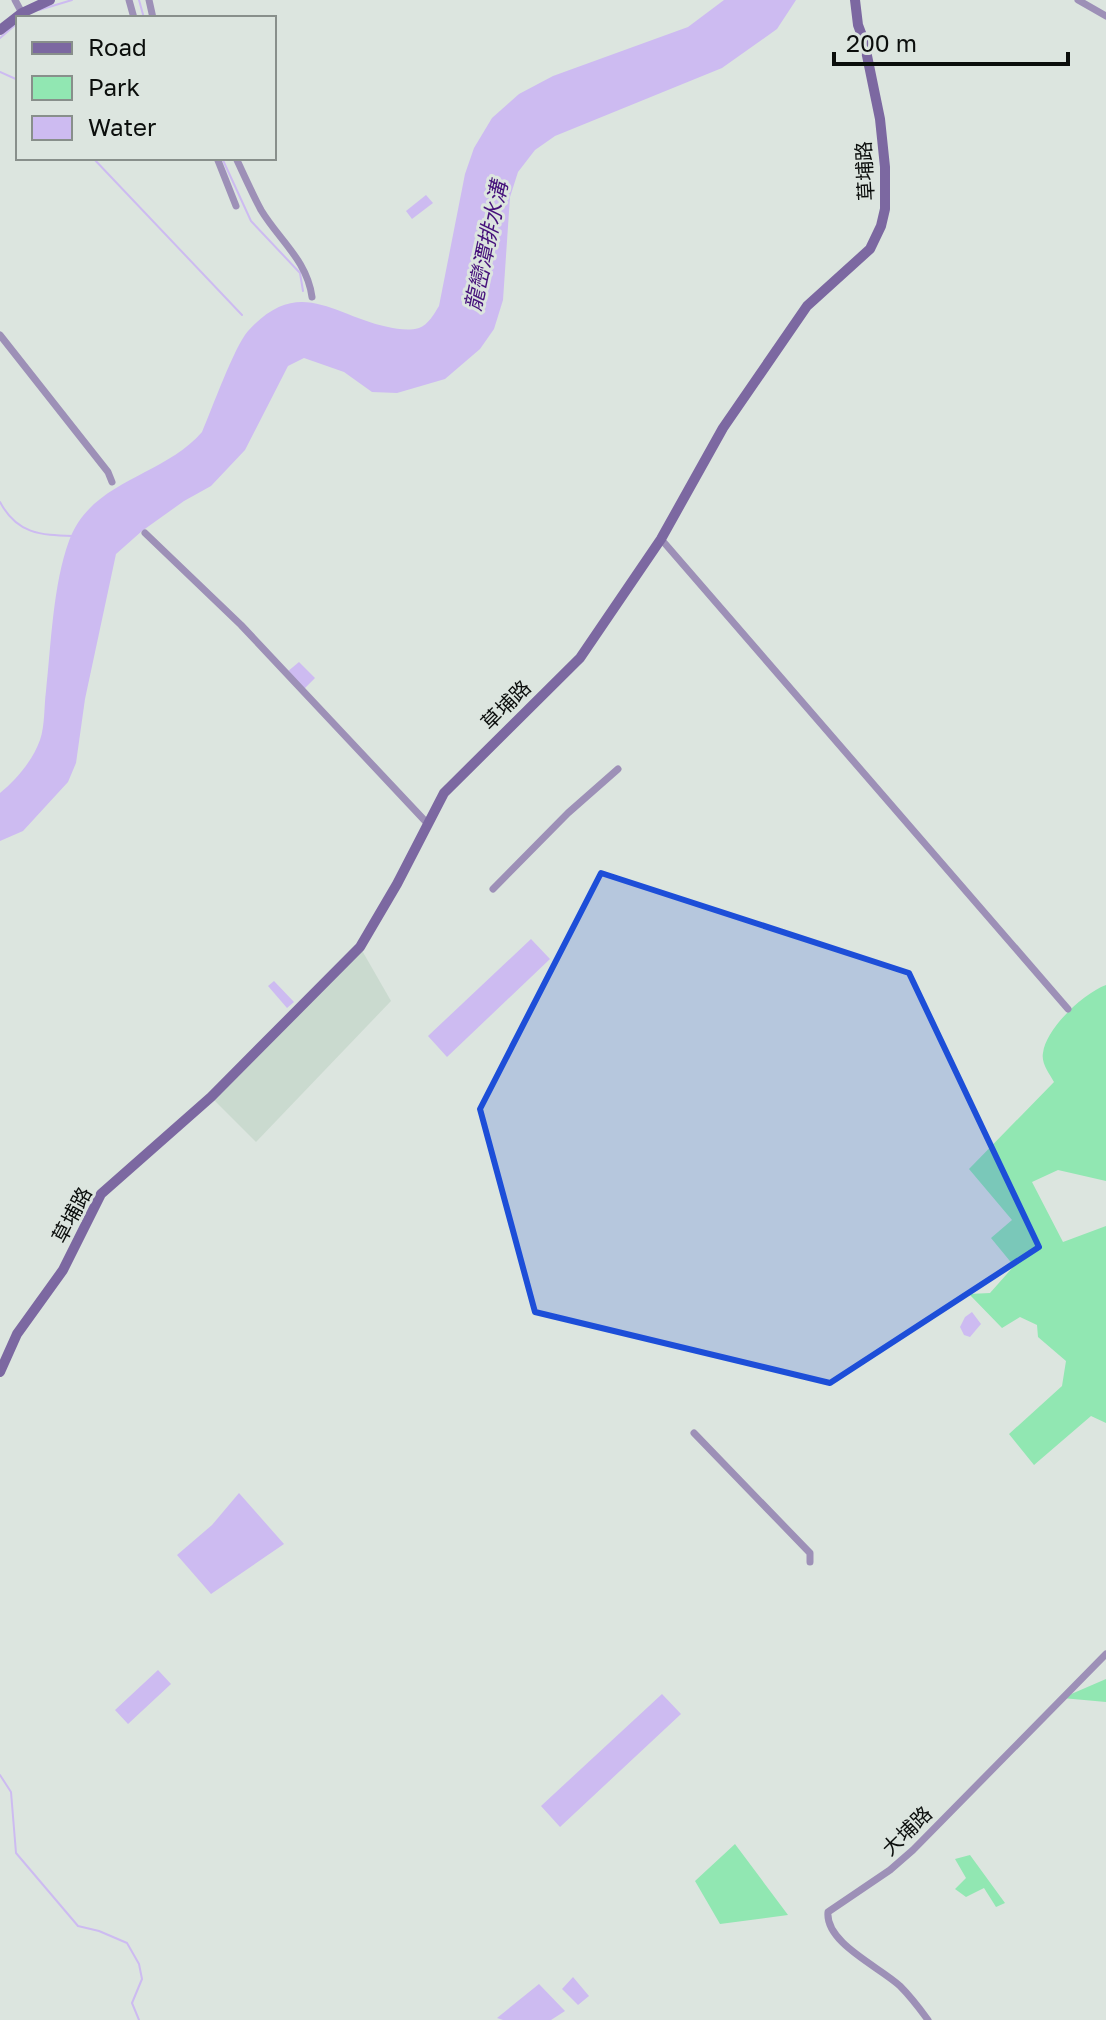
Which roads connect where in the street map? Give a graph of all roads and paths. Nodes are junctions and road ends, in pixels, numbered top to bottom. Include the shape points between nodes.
1 (15, 0) edge
2 (50, 0) edge
3 (855, 0) edge
4 (1078, 0) edge
5 (22, 13) junction
6 (18, 16) edge
7 (1106, 16) edge
8 (16, 18) edge
9 (0, 30) edge
10 (218, 160) edge
11 (237, 160) edge
12 (236, 206) dead end
13 (312, 297) dead end
14 (0, 335) edge
15 (112, 482) dead end
16 (145, 533) dead end
17 (661, 539) junction
18 (618, 769) dead end
19 (427, 823) junction
20 (493, 889) dead end
21 (1068, 1009) dead end
22 (0, 1372) edge
23 (694, 1433) dead end
24 (810, 1562) dead end
25 (1106, 1654) edge
26 (928, 2020) edge

1 - 5 street
2 - 5 street
3 - 17 street, 草埔路 via 880,119 885,167 881,226 870,249 807,306 723,428
4 - 7 street
5 - 6 street
8 - 9 street
10 - 12 street
11 - 13 street via 262,211 305,270
14 - 15 street
16 - 19 street via 241,625
17 - 19 street, 草埔路 via 580,658 444,793
17 - 21 street
18 - 20 street
19 - 22 street, 草埔路 via 350,960 211,1097 101,1194 63,1270 17,1334
23 - 24 street via 810,1553
25 - 26 street, 大埔路 via 913,1850 828,1912 831,1930 843,1943 900,1986

